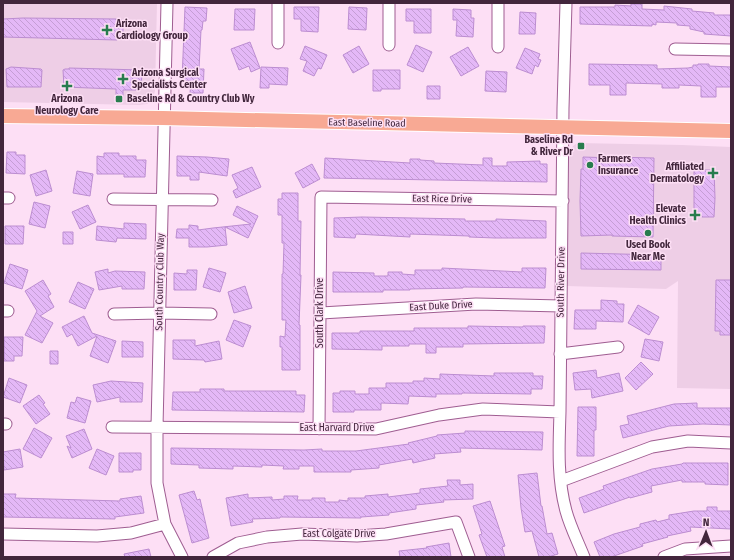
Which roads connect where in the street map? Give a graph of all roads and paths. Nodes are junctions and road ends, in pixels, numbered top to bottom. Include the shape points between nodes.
1 (167, 3) edge
2 (278, 3) edge
3 (389, 3) edge
4 (498, 3) edge
5 (566, 3) edge
6 (278, 43) dead end
7 (389, 45) dead end
8 (498, 47) dead end
9 (675, 49) dead end
10 (731, 50) edge
11 (3, 116) edge
12 (163, 118) junction
13 (564, 128) junction
14 (731, 131) edge
15 (322, 197) joint
16 (113, 199) dead end
17 (162, 200) junction
18 (212, 200) dead end
19 (563, 201) junction
20 (561, 306) junction
21 (160, 313) junction
22 (320, 313) junction
23 (114, 314) dead end
24 (211, 314) dead end
25 (618, 347) dead end
26 (560, 354) junction
27 (560, 412) junction
28 (112, 427) dead end
29 (157, 427) junction
30 (319, 429) junction
31 (731, 443) edge
32 (561, 481) junction
33 (165, 524) junction
34 (3, 534) edge
35 (731, 546) edge
36 (182, 557) edge
37 (213, 557) edge
38 (469, 557) edge
39 (584, 557) edge
40 (664, 557) edge

1 - 12 street, South Country Club Way
2 - 6 street
3 - 7 street
4 - 8 street
5 - 13 street, South River Drive
9 - 10 street
11 - 12 main road, East Baseline Road
12 - 13 main road, East Baseline Road
12 - 17 street, South Country Club Way
13 - 14 main road, East Baseline Road
13 - 19 street, South River Drive
15 - 19 street, East Rice Drive
15 - 22 street, South Clark Drive
16 - 17 street
17 - 18 street
17 - 21 street, South Country Club Way
19 - 20 street, South River Drive
20 - 22 street, East Duke Drive via 476,304
20 - 26 street, South River Drive
21 - 23 street
21 - 24 street
21 - 29 street, South Country Club Way
22 - 30 street, South Clark Drive
25 - 26 street
26 - 27 street, South River Drive
27 - 30 street, East Harvard Drive via 483,410 439,415 376,429
27 - 32 street, South River Drive via 558,456
28 - 29 street, East Harvard Drive
29 - 30 street, East Harvard Drive
29 - 33 street, South Country Club Way via 157,483
31 - 32 street via 688,441 652,448
32 - 39 street, South River Drive via 566,511
33 - 34 street via 131,533 98,536
33 - 36 street, South Country Club Way
35 - 40 street via 685,549
37 - 38 street, East Colgate Drive via 238,543 267,537 302,534 386,534 456,522

